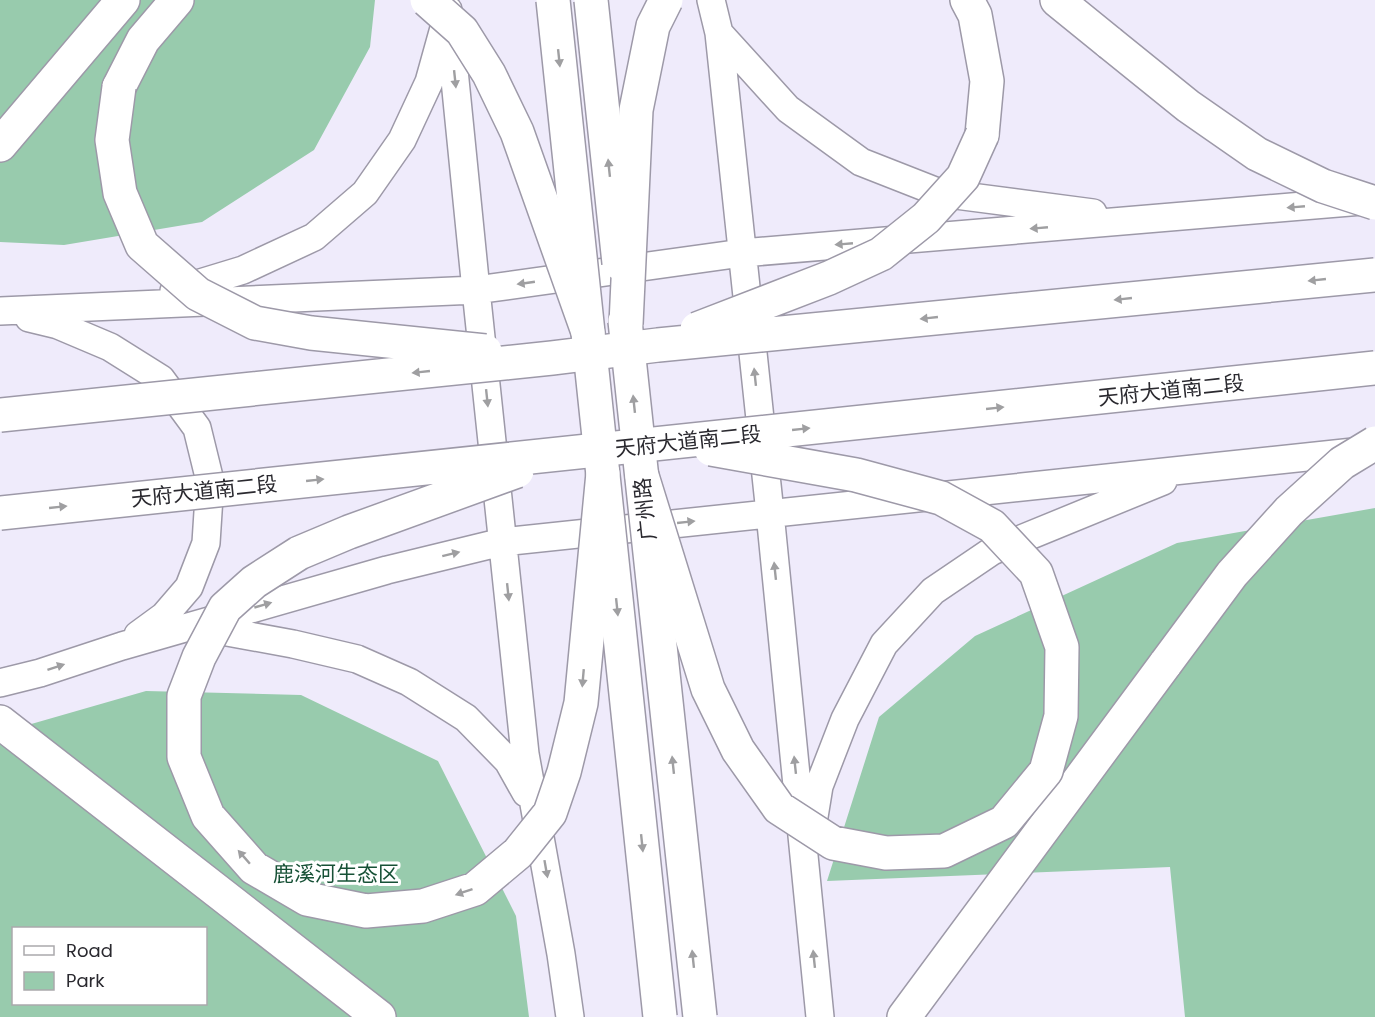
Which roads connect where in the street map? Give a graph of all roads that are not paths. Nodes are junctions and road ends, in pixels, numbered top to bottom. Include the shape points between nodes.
1 (123, 0) edge
2 (177, 0) edge
3 (553, 0) edge
4 (591, 0) edge
5 (666, 0) edge
6 (711, 0) edge
7 (967, 0) edge
8 (1057, 0) edge
9 (441, 4) edge
10 (719, 33) junction
11 (0, 145) edge
12 (1375, 202) edge
13 (1147, 219) junction
14 (742, 253) junction
15 (1375, 275) edge
16 (476, 290) junction
17 (131, 305) junction
18 (0, 311) edge
19 (626, 324) junction
20 (588, 332) junction
21 (658, 345) junction
22 (552, 358) junction
23 (1375, 368) edge
24 (0, 415) edge
25 (673, 442) junction
26 (1375, 443) edge
27 (1375, 449) edge
28 (568, 453) junction
29 (1190, 469) junction
30 (603, 473) junction
31 (642, 476) junction
32 (0, 513) edge
33 (770, 513) junction
34 (502, 542) junction
35 (193, 626) junction
36 (122, 646) junction
37 (0, 683) edge
38 (0, 722) edge
39 (534, 806) junction
40 (805, 872) junction
41 (379, 1017) edge
42 (570, 1017) edge
43 (660, 1017) edge
44 (700, 1017) edge
45 (820, 1017) edge
46 (904, 1017) edge

1 - 11 main road
2 - 22 main road, bridge via 143,40 119,87 112,140 120,193 142,245 198,294 255,323 311,333
3 -> 20 main road, 广州路, bridge
19 -> 4 main road, 广州路, bridge
5 - 19 main road, bridge via 653,26 636,110
6 - 10 street
7 - 21 main road, bridge via 975,15 987,81 982,135 963,177 926,218 881,254
8 - 12 main road, bridge via 1188,106 1257,153 1323,186
9 -> 16 street
9 - 17 street via 429,81 402,140 365,193 315,237 243,270
9 - 20 main road, bridge via 489,74 513,122
10 - 13 street via 788,110 861,162 940,194
10 - 14 street
12 -> 13 street
13 -> 14 street
14 -> 16 street
33 -> 14 street
15 -> 21 main road, bridge
16 - 17 street
16 -> 34 street
17 - 18 street
18 - 36 street via 58,325 110,347 161,379 197,428 210,481 206,543 189,587 165,616
31 -> 19 main road, 广州路, bridge
20 - 30 main road, 广州路, bridge
21 - 22 main road, bridge
22 -> 24 main road, bridge
25 -> 23 main road, 天府大道南二段, bridge
25 - 28 main road, 天府大道南二段, bridge
25 - 31 main road, bridge via 856,475 941,498 992,526 1036,573 1062,647 1061,716 1046,771 1004,822 944,851 886,853 833,843 779,808 738,750 708,688
26 - 46 main road, bridge via 1342,463 1297,503 1232,574
27 - 29 street
30 -> 28 main road, bridge via 581,703 550,813 518,853 475,888 423,906 366,911 307,899 254,868 207,816 184,757 184,696 225,608 254,582 299,553
32 -> 28 main road, 天府大道南二段, bridge
29 - 33 street
29 - 40 street via 992,551 933,591 884,644 845,719 819,786
30 -> 43 main road, 广州路, bridge
44 -> 31 main road, 广州路, bridge
34 -> 33 street
40 -> 33 street
35 -> 34 street via 387,570
34 -> 39 street
35 - 36 street
35 - 39 street via 357,659 409,682 466,718 508,761
37 -> 36 street
38 - 41 main road
39 -> 42 street
45 -> 40 street

